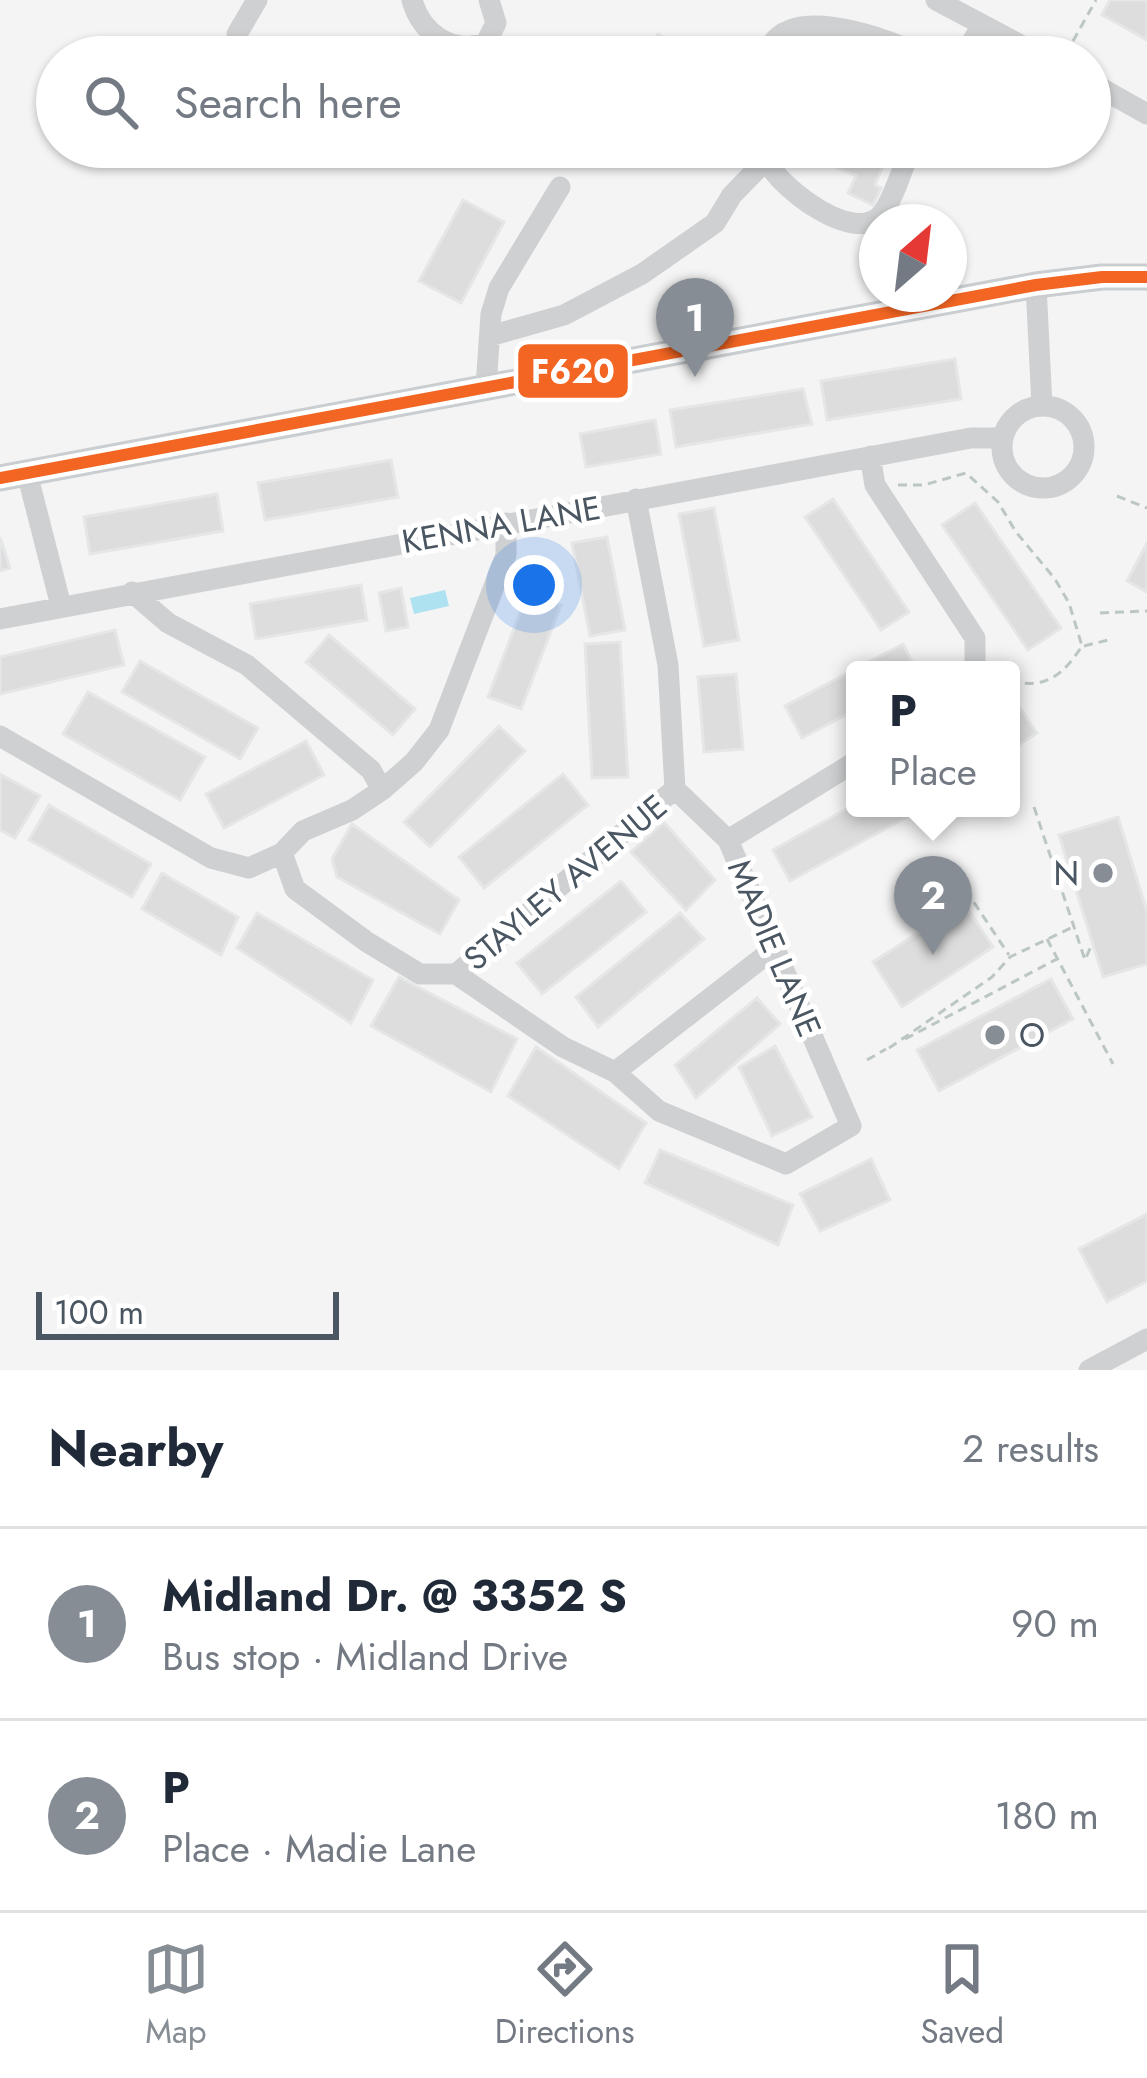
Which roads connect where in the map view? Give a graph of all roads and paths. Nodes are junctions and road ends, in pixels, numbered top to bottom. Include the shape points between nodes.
1 (257, 0) edge
2 (412, 0) edge
3 (489, 0) edge
4 (1096, 0) edge
5 (946, 2) edge
6 (814, 5) edge
7 (982, 25) junction
8 (237, 34) dead end
9 (436, 36) edge
10 (491, 36) edge
11 (770, 36) edge
12 (879, 36) edge
13 (975, 36) edge
14 (1003, 36) edge
15 (1076, 36) edge
16 (1111, 94) edge
17 (1147, 114) edge
18 (753, 168) edge
19 (778, 168) edge
20 (902, 168) edge
21 (560, 187) dead end
22 (1147, 277) edge
23 (1036, 285) junction
24 (490, 336) junction
25 (486, 387) junction
26 (1042, 406) junction
27 (1003, 438) junction
28 (870, 456) junction
29 (14, 476) edge
30 (875, 485) junction
31 (1118, 496) dead end
32 (636, 500) junction
33 (1147, 508) edge
34 (506, 523) junction
35 (132, 592) junction
36 (61, 605) junction
37 (1147, 610) edge
38 (1100, 613) dead end
39 (0, 620) edge
40 (1108, 640) dead end
41 (1082, 646) junction
42 (975, 661) edge
43 (1020, 683) edge
44 (0, 736) edge
45 (846, 768) edge
46 (382, 790) junction
47 (675, 790) junction
48 (1034, 807) dead end
49 (728, 840) junction
50 (283, 853) junction
51 (949, 865) dead end
52 (1073, 927) junction
53 (1046, 938) junction
54 (1092, 944) dead end
55 (775, 948) junction
56 (1010, 957) junction
57 (1057, 959) junction
58 (456, 974) junction
59 (889, 1048) junction
60 (867, 1060) dead end
61 (1113, 1064) dead end
62 (615, 1072) junction
63 (1147, 1339) edge
64 (1089, 1370) edge

1 - 8 street
2 - 9 street
3 - 10 street
4 - 15 path
5 - 7 street
6 - 11 street
6 - 12 street
7 - 13 street
7 - 14 street
16 - 17 street
18 - 24 street via 715,223 642,274 564,315
19 - 20 street via 800,198 863,225 881,216
21 - 24 street via 499,288
22 - 23 main road
23 - 25 main road
23 - 26 street
24 - 25 street
25 - 29 main road
26 - 27 street via 1015,417
26 - 27 street via 1067,413 1083,437 1084,454 1070,478 1046,488 1019,480 1005,463
27 - 28 street, KENNA LANE
28 - 30 street
28 - 32 street, KENNA LANE
29 - 36 street
30 - 41 path via 924,485 966,473 988,489 1070,603
30 - 42 street via 975,638
31 - 33 path
32 - 34 street, KENNA LANE
32 - 47 street via 668,665
34 - 35 street, KENNA LANE
34 - 46 street via 506,555 439,730
35 - 36 street, KENNA LANE
35 - 46 street via 168,622 247,665 370,770
36 - 39 street, KENNA LANE
37 - 38 path
40 - 41 path
41 - 43 path via 1059,676
44 - 50 street via 212,858 249,868
45 - 49 street
46 - 50 street via 303,831
47 - 49 street, MADIE LANE
47 - 58 street, STAYLEY AVENUE
48 - 52 path
49 - 55 street, MADIE LANE
50 - 58 street via 296,889 367,942 420,974
51 - 56 path
52 - 53 path
52 - 54 path via 1084,960
53 - 56 path
53 - 57 path
55 - 62 street
55 - 62 street, MADIE LANE via 850,1126 786,1164 659,1111
56 - 59 path
57 - 59 path
57 - 61 path
58 - 62 street via 563,1047
59 - 60 path
63 - 64 street

